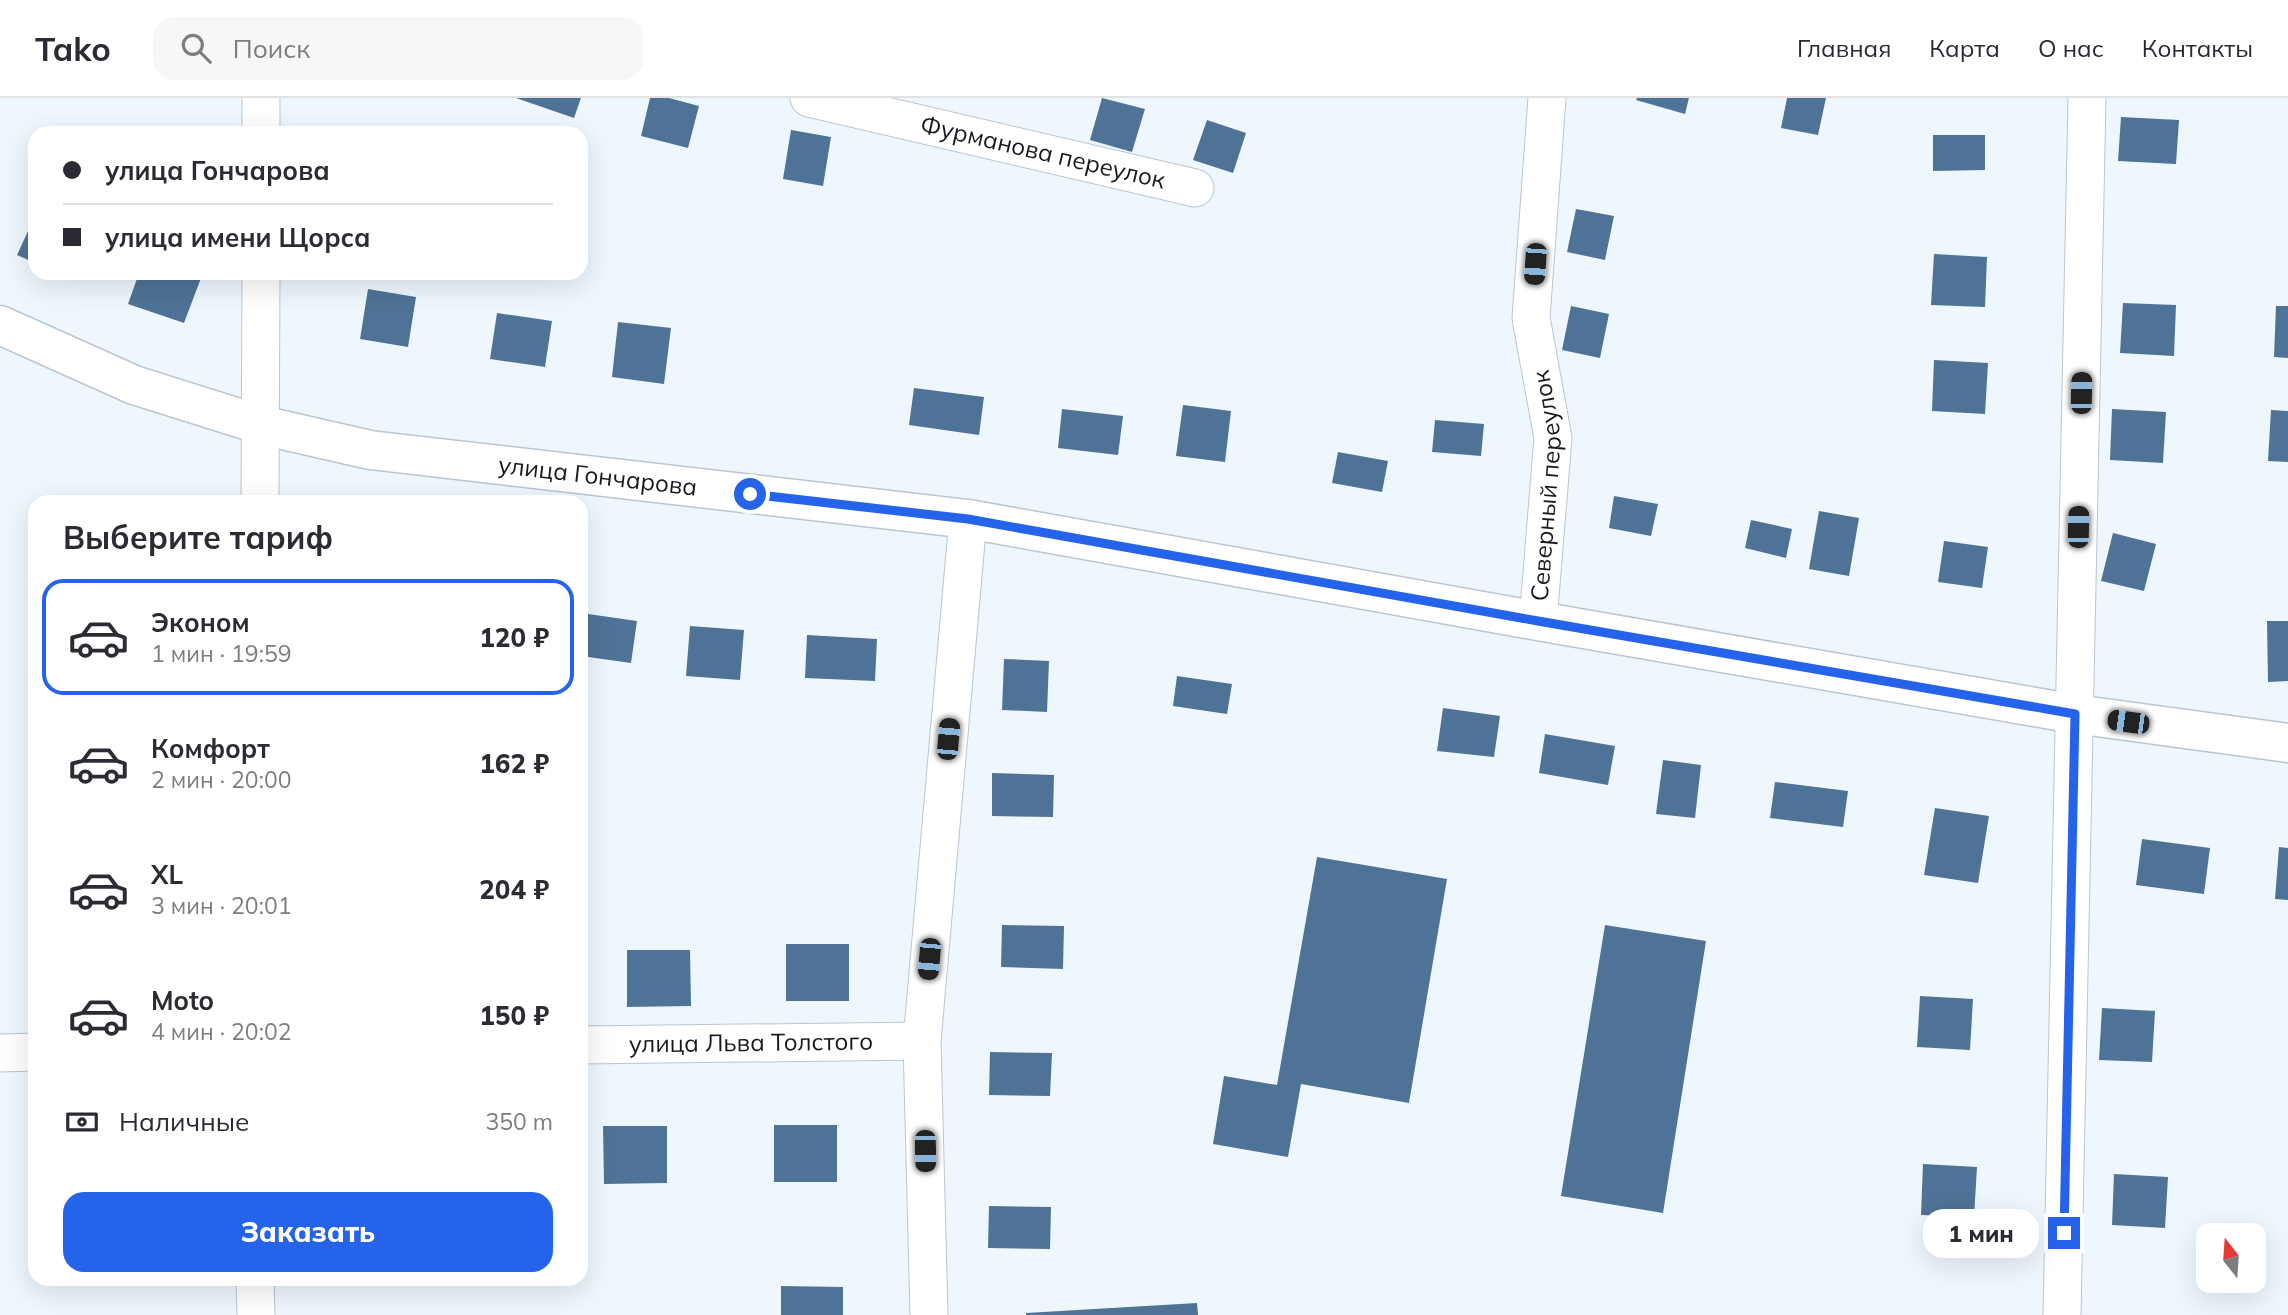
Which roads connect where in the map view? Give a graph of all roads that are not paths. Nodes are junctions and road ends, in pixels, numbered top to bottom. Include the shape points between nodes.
1 (261, 98) edge
2 (809, 98) edge
3 (1547, 98) edge
4 (2087, 98) edge
5 (261, 126) edge
6 (1195, 188) dead end
7 (261, 280) edge
8 (0, 325) edge
9 (261, 425) junction
10 (260, 495) edge
11 (968, 519) junction
12 (1538, 621) junction
13 (2075, 714) junction
14 (2288, 743) edge
15 (922, 1041) junction
16 (588, 1045) edge
17 (28, 1052) edge
18 (0, 1053) edge
19 (255, 1286) edge
20 (256, 1315) edge
21 (929, 1315) edge
22 (2062, 1315) edge

1 - 5 street
2 - 6 street, Фурманова переулок
3 - 12 street, Северный переулок via 1531,318 1553,438
4 - 13 street
7 - 9 street
8 - 9 street, улица Гончарова via 134,385
9 - 10 street
9 - 11 street, улица Гончарова via 370,450
11 - 12 street, улица Гончарова
11 - 15 street
12 - 13 street, улица Гончарова
13 - 14 street, улица Гончарова
13 - 22 street
15 - 16 street, улица Льва Толстого
15 - 21 street
17 - 18 street
19 - 20 street

